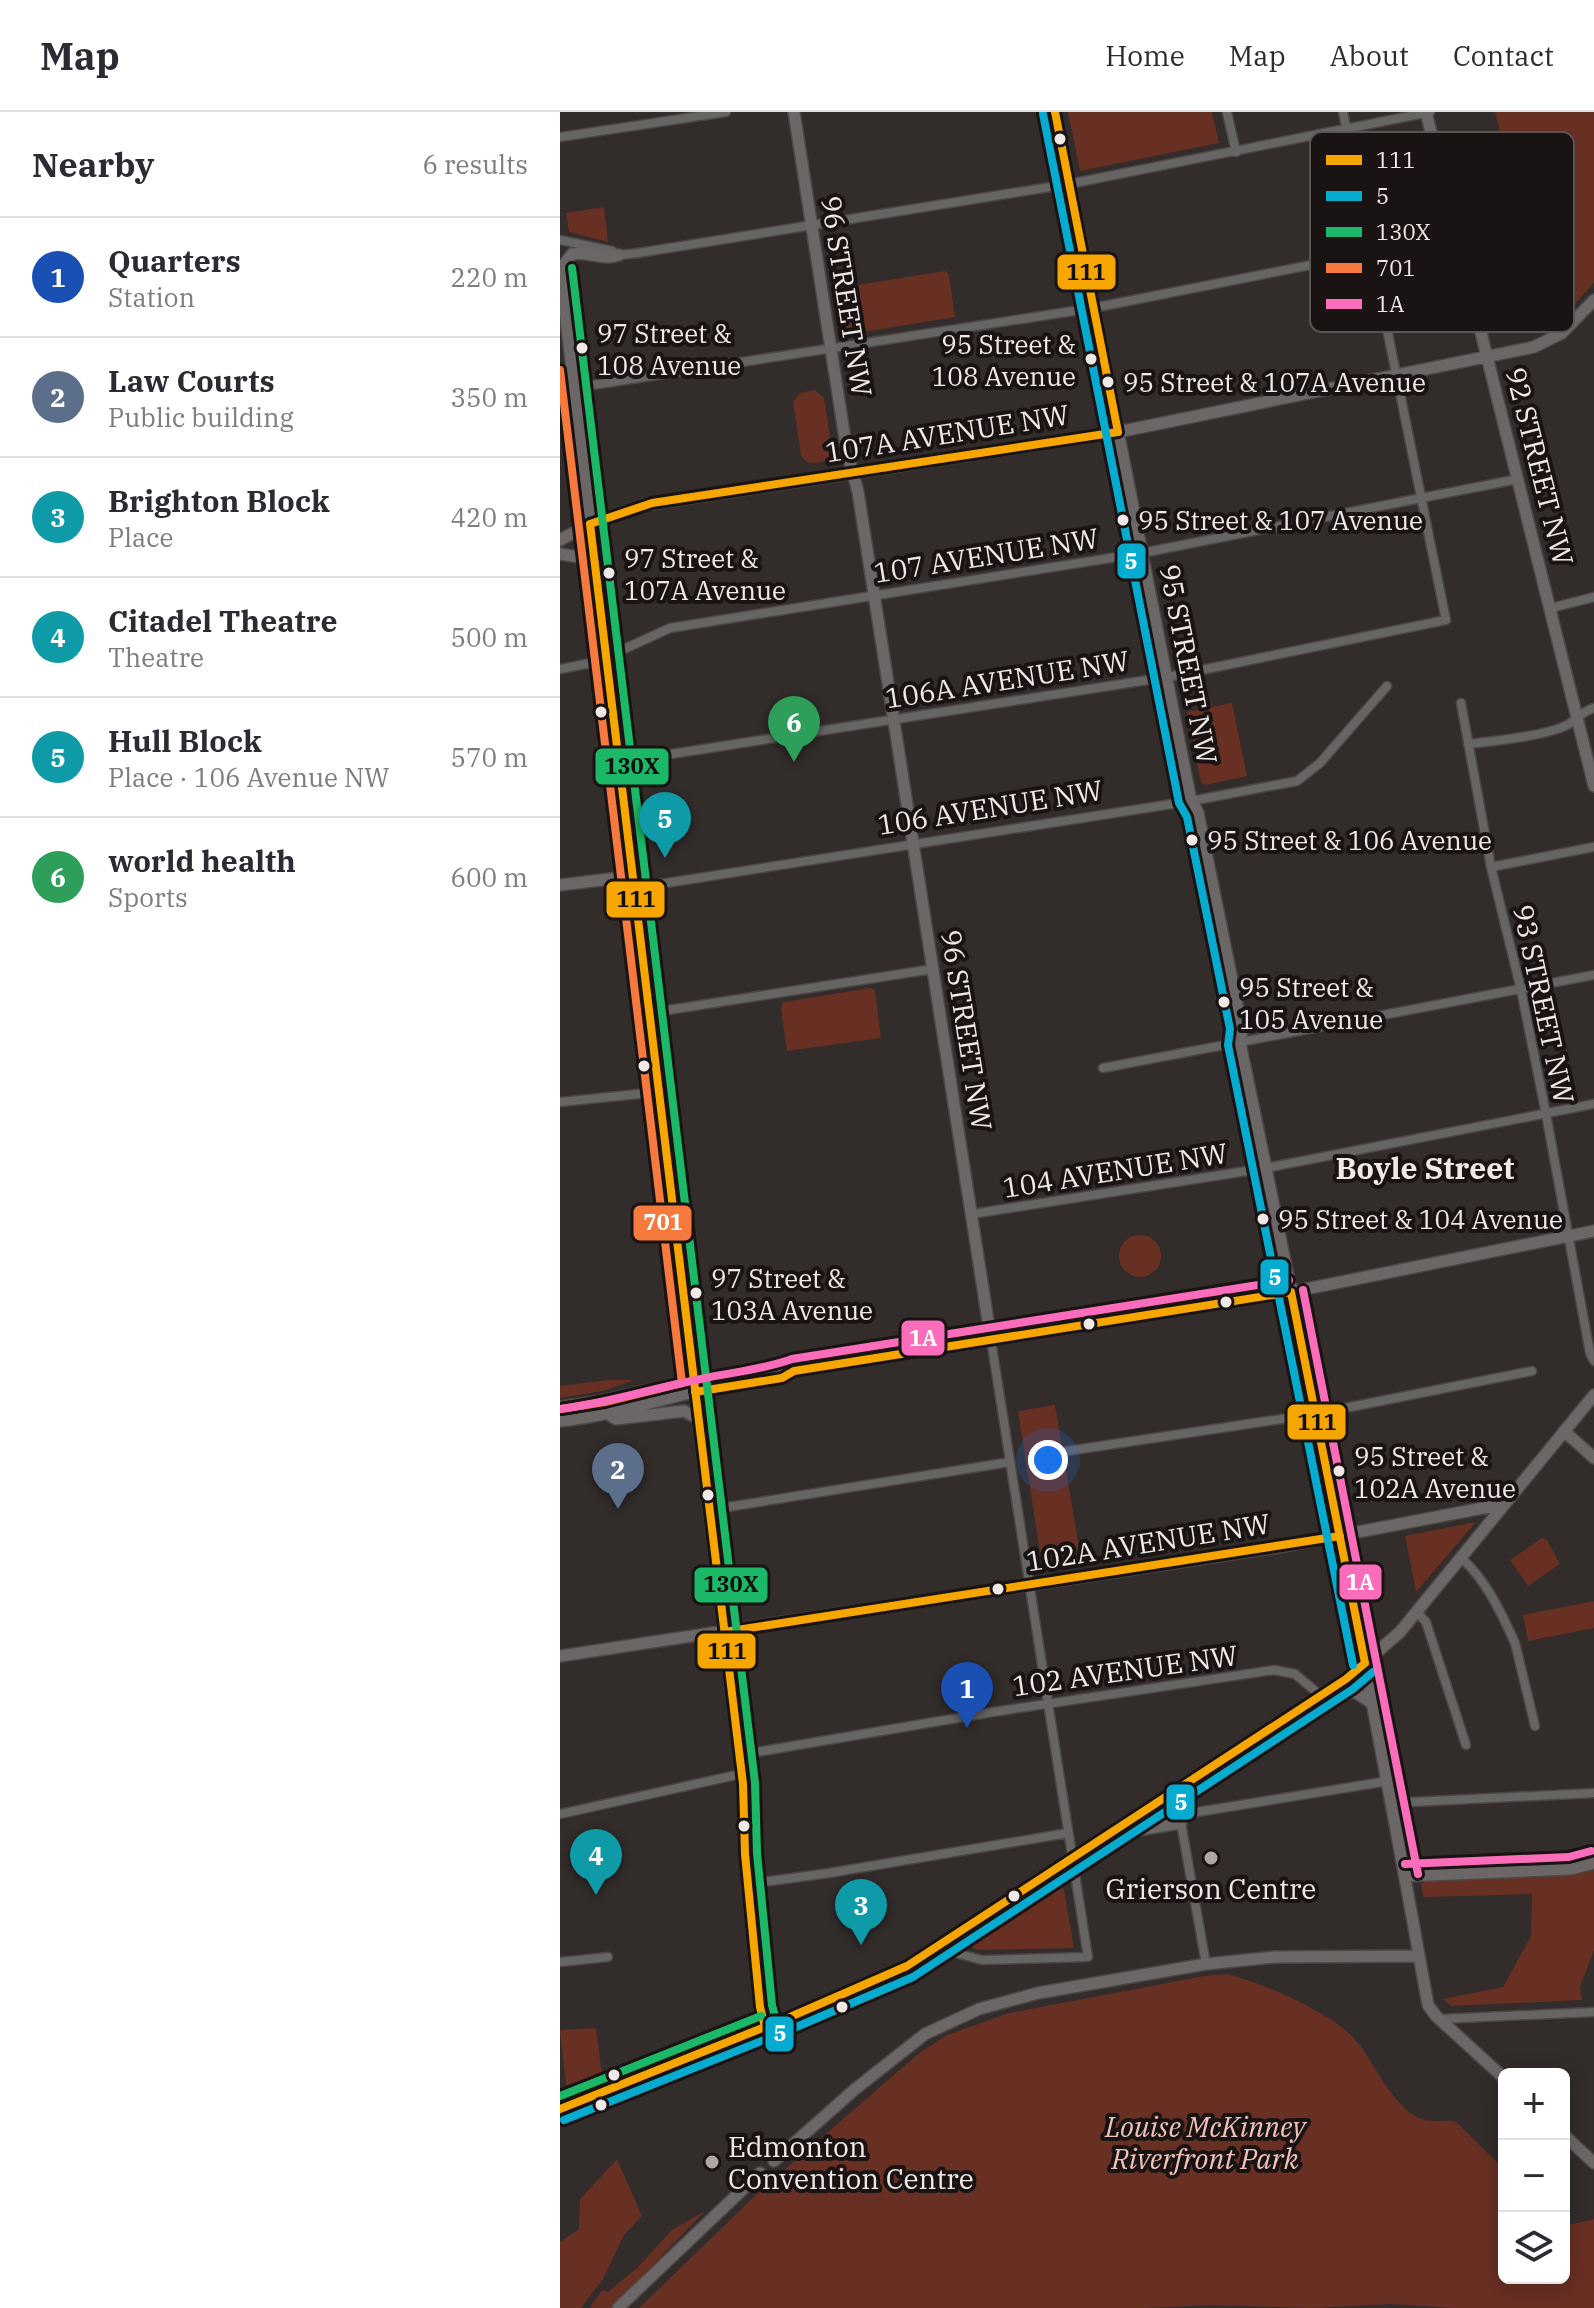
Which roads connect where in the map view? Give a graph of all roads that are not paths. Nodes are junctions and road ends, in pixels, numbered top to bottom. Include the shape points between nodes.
1 (726, 112) edge
2 (794, 112) edge
3 (1055, 112) edge
4 (1227, 112) edge
5 (1343, 112) edge
6 (1428, 112) edge
7 (1346, 129) junction
8 (1332, 132) edge
9 (1347, 132) edge
10 (1433, 132) edge
11 (560, 137) edge
12 (1310, 137) edge
13 (1236, 152) junction
14 (1069, 184) junction
15 (811, 225) junction
16 (560, 240) edge
17 (619, 255) junction
18 (1310, 265) edge
19 (560, 270) edge
20 (1594, 300) edge
21 (1093, 308) junction
22 (1574, 322) edge
23 (1387, 332) edge
24 (1481, 332) edge
25 (1563, 332) edge
26 (831, 350) junction
27 (1487, 357) junction
28 (1396, 376) junction
29 (574, 389) junction
30 (560, 390) edge
31 (1118, 432) junction
32 (853, 471) junction
33 (1518, 479) junction
34 (1421, 498) junction
35 (590, 524) junction
36 (560, 540) edge
37 (1142, 553) junction
38 (560, 554) edge
39 (597, 573) junction
40 (874, 595) junction
41 (1594, 597) edge
42 (1551, 608) junction
43 (607, 656) junction
44 (560, 669) edge
45 (1167, 677) junction
46 (1387, 686) dead end
47 (1461, 703) dead end
48 (1594, 708) edge
49 (1577, 716) junction
50 (894, 719) junction
51 (1468, 744) junction
52 (620, 762) junction
53 (1594, 786) edge
54 (1191, 801) junction
55 (912, 843) junction
56 (1594, 847) edge
57 (1491, 867) junction
58 (634, 882) junction
59 (560, 885) edge
60 (933, 969) junction
61 (1594, 975) edge
62 (1521, 990) junction
63 (649, 1013) junction
64 (1240, 1043) junction
65 (1103, 1068) dead end
66 (658, 1092) junction
67 (560, 1102) edge
68 (1594, 1104) edge
69 (1546, 1114) junction
70 (667, 1160) tunnel mouth
71 (1266, 1168) junction
72 (670, 1187) tunnel mouth
73 (972, 1214) junction
74 (1594, 1231) edge
75 (1568, 1236) junction
76 (1291, 1292) junction
77 (991, 1340) junction
78 (1594, 1361) edge
79 (1532, 1371) dead end
80 (695, 1386) junction
81 (1594, 1395) edge
82 (560, 1407) edge
83 (607, 1414) junction
84 (1315, 1414) junction
85 (699, 1419) junction
86 (560, 1421) edge
87 (1564, 1431) junction
88 (1067, 1451) dead end
89 (1594, 1458) edge
90 (1010, 1462) junction
91 (1505, 1504) junction
92 (709, 1510) junction
93 (1340, 1536) junction
94 (1461, 1558) junction
95 (1029, 1585) junction
96 (1417, 1612) junction
97 (724, 1632) junction
98 (560, 1656) edge
99 (1365, 1663) junction
100 (1320, 1695) junction
101 (1048, 1704) junction
102 (1373, 1704) junction
103 (1535, 1726) dead end
104 (1466, 1745) dead end
105 (739, 1755) junction
106 (741, 1774) junction
107 (1388, 1781) junction
108 (1594, 1793) edge
109 (1167, 1798) junction
110 (1392, 1803) junction
111 (560, 1814) edge
112 (1180, 1819) junction
113 (1068, 1833) junction
114 (1110, 1835) junction
115 (1074, 1859) junction
116 (1594, 1863) edge
117 (1406, 1876) junction
118 (748, 1884) junction
119 (947, 1942) junction
120 (1419, 1956) junction
121 (608, 1957) dead end
122 (560, 1962) edge
123 (1206, 1964) junction
124 (1594, 2012) edge
125 (1441, 2019) junction
126 (765, 2027) junction
127 (1498, 2072) edge
128 (560, 2109) edge
129 (1569, 2140) edge
130 (774, 2161) dead end
131 (1594, 2163) edge
132 (760, 2173) dead end
133 (618, 2308) edge

1 - 11 street
2 - 15 main road, 96 STREET NW
3 - 14 main road, 95 STREET NW
4 - 13 street
5 - 7 street
6 - 7 street
6 - 10 main road, 92 STREET NW
7 - 8 street
7 - 9 street
12 - 13 street
13 - 14 street
14 - 15 street
14 - 21 main road, 95 STREET NW
15 - 17 street
15 - 26 main road, 96 STREET NW
16 - 17 street
17 - 19 main road via 572,254
18 - 21 street
19 - 29 main road
20 - 22 main road, 107A AVENUE NW
21 - 26 street
21 - 31 main road, 95 STREET NW
23 - 28 street
24 - 27 main road, 92 STREET NW
25 - 27 main road, 107A AVENUE NW via 1534,347
26 - 29 street
26 - 32 main road, 96 STREET NW
27 - 28 main road, 107A AVENUE NW
27 - 33 main road, 92 STREET NW
28 - 31 main road, 107A AVENUE NW
28 - 34 street
29 - 30 street
29 - 35 main road
31 - 32 main road, 107A AVENUE NW
31 - 37 main road, 95 STREET NW
32 - 35 main road, 107A AVENUE NW via 644,505
32 - 40 main road, 96 STREET NW
33 - 34 street, 107 AVENUE NW
33 - 42 main road, 92 STREET NW
34 - 37 street, 107 AVENUE NW
34 - 45 street, 106A AVENUE NW via 1446,620
35 - 36 main road, 107A AVENUE NW
35 - 39 main road
37 - 40 street, 107 AVENUE NW
37 - 45 main road, 95 STREET NW
38 - 39 main road via 579,557
39 - 43 main road
40 - 43 street, 107 AVENUE NW via 670,628
40 - 50 main road, 96 STREET NW
41 - 42 street
42 - 49 main road, 92 STREET NW
43 - 44 street, 107 AVENUE NW via 586,666
43 - 52 main road
45 - 50 street, 106A AVENUE NW
45 - 54 main road, 95 STREET NW
46 - 54 street, 106 AVENUE NW via 1320,763 1297,781
47 - 51 street, 93 STREET NW
48 - 49 street
49 - 51 street via 1567,725
49 - 53 main road, 92 STREET NW
50 - 52 street, 106A AVENUE NW
50 - 55 main road, 96 STREET NW
51 - 57 street, 93 STREET NW
52 - 58 main road
54 - 55 street, 106 AVENUE NW
54 - 64 main road, 95 STREET NW via 1189,815 1229,1019
55 - 58 street, 106 AVENUE NW via 647,886
55 - 60 main road, 96 STREET NW
56 - 57 street
57 - 62 street, 93 STREET NW
58 - 59 main road, 106 AVENUE NW via 618,878
58 - 63 main road
60 - 63 street
60 - 73 main road, 96 STREET NW
61 - 62 street
62 - 64 street
62 - 69 street, 93 STREET NW
63 - 66 main road
64 - 65 street
64 - 71 main road, 95 STREET NW
66 - 67 street
66 - 70 main road
68 - 69 street, 104 AVENUE NW
69 - 71 street, 104 AVENUE NW
69 - 75 street, 93 STREET NW
71 - 73 street, 104 AVENUE NW
71 - 76 main road, 95 STREET NW
72 - 80 main road
73 - 77 main road, 96 STREET NW
74 - 75 main road
75 - 76 main road
75 - 78 street, 93 STREET NW
76 - 77 main road
76 - 84 main road, 95 STREET NW
77 - 80 main road
77 - 90 street, 96 STREET NW
79 - 84 street
80 - 82 main road
80 - 83 main road
80 - 85 main road
81 - 87 main road
83 - 85 main road via 616,1419 684,1411
83 - 86 main road
84 - 88 street
84 - 93 main road, 95 STREET NW
85 - 92 main road
87 - 89 main road
87 - 91 main road
90 - 92 street
90 - 95 street, 96 STREET NW
91 - 93 main road, 102A AVENUE NW
91 - 94 main road
92 - 97 main road
93 - 95 main road, 102A AVENUE NW
93 - 99 main road, 95 STREET NW
94 - 96 main road
94 - 103 street via 1476,1572 1515,1643
95 - 97 main road, 102A AVENUE NW
95 - 101 street, 96 STREET NW
96 - 99 main road
96 - 104 street via 1426,1622
97 - 98 main road, 102A AVENUE NW
97 - 105 main road
99 - 100 main road
99 - 102 main road, 95 STREET NW
100 - 101 street, 102 AVENUE NW via 1295,1674 1274,1670
100 - 102 main road via 1355,1692
100 - 109 main road
101 - 105 street, 102 AVENUE NW
101 - 113 street, 96 STREET NW
102 - 107 main road, 95 STREET NW
105 - 106 main road
106 - 111 street
106 - 118 main road
107 - 110 main road, 95 STREET NW
107 - 112 street
108 - 110 street
109 - 112 street
109 - 114 main road
110 - 117 main road, 95 STREET NW
112 - 114 main road
112 - 123 street
113 - 115 street, 96 STREET NW
113 - 118 street
114 - 115 main road
115 - 119 main road
115 - 119 street, 96 STREET NW via 1088,1957 982,1960 959,1954
116 - 117 main road via 1571,1869
117 - 120 main road, 95 STREET NW
118 - 126 main road
119 - 126 main road via 907,1966
120 - 123 main road via 1275,1957
120 - 125 main road, 95 STREET NW via 1428,2005
121 - 122 street
123 - 130 main road via 1038,1993 950,2020 897,2055
124 - 125 street
125 - 127 main road
126 - 128 main road
129 - 131 main road
132 - 133 main road

